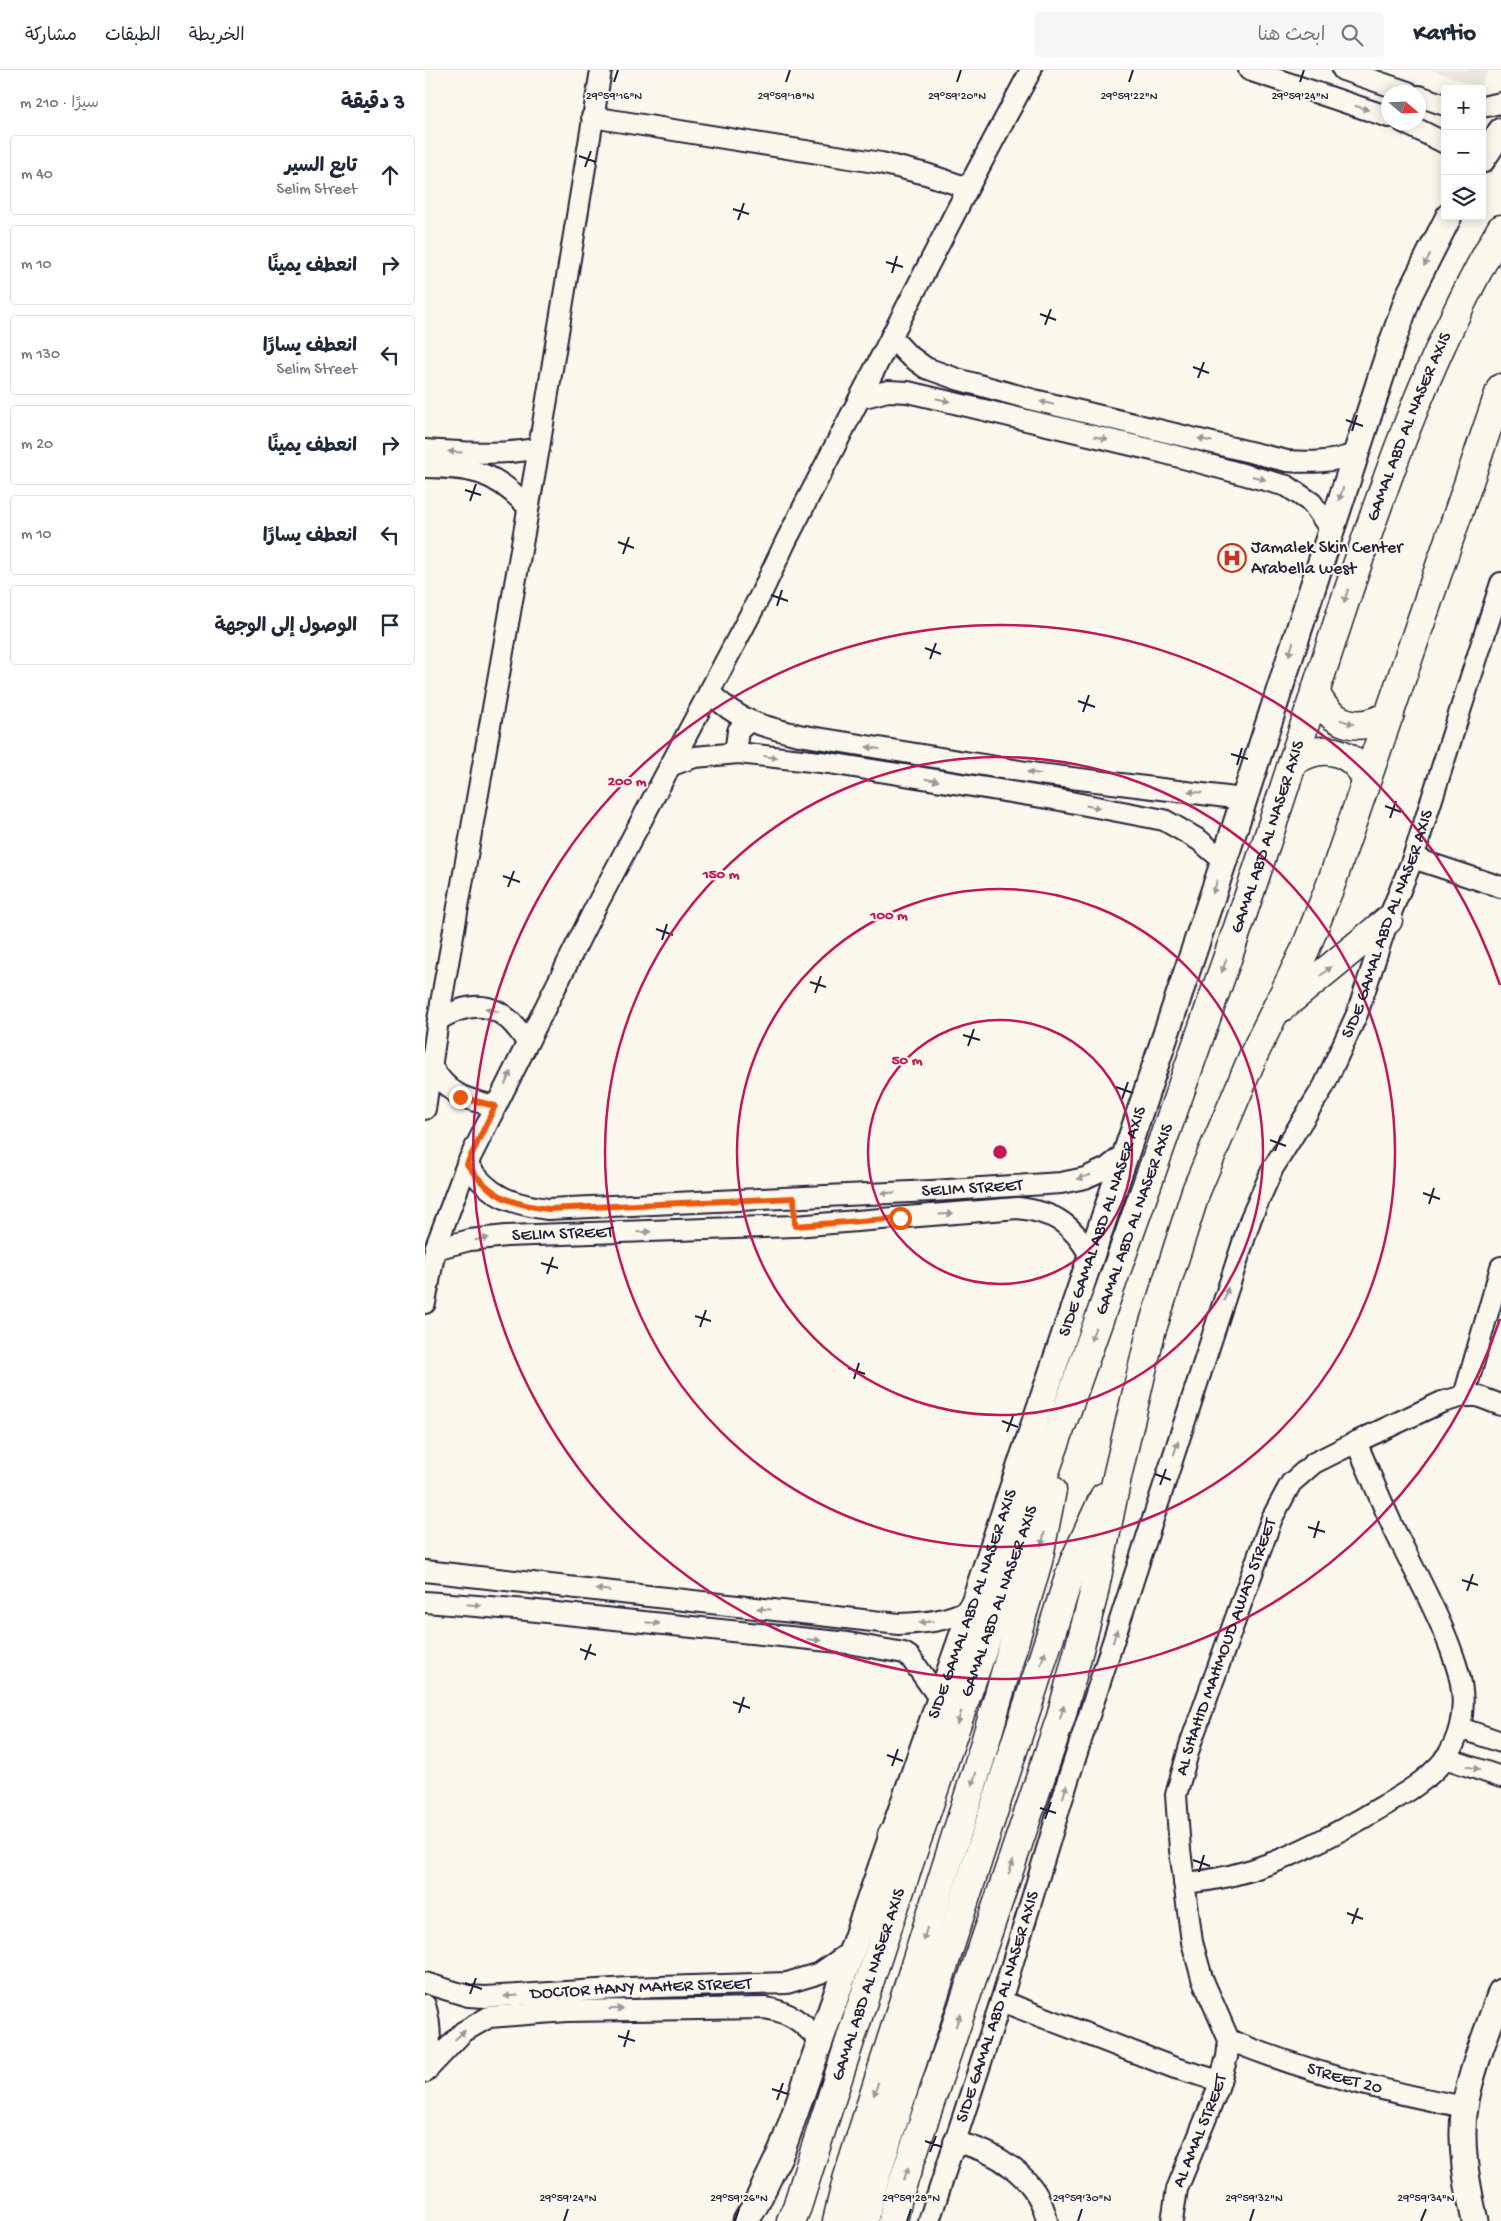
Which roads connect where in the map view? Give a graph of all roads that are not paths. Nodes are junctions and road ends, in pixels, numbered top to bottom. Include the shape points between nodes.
1 (601, 70) edge
2 (1031, 70) edge
3 (1249, 70) edge
4 (1343, 70) edge
5 (1384, 85) edge
6 (1426, 98) edge
7 (1501, 103) edge
8 (1441, 104) edge
9 (1486, 106) edge
10 (1381, 115) edge
11 (592, 117) junction
12 (1418, 130) edge
13 (1501, 131) edge
14 (1441, 142) edge
15 (1486, 154) edge
16 (968, 188) junction
17 (1447, 220) edge
18 (1501, 229) edge
19 (891, 337) junction
20 (926, 368) junction
21 (1501, 388) edge
22 (915, 394) junction
23 (861, 398) junction
24 (1167, 431) junction
25 (539, 448) junction
26 (425, 450) edge
27 (1161, 452) junction
28 (491, 453) junction
29 (1355, 454) junction
30 (425, 467) edge
31 (487, 475) junction
32 (528, 507) junction
33 (1330, 529) junction
34 (1501, 583) edge
35 (1315, 691) junction
36 (709, 692) junction
37 (1390, 714) junction
38 (749, 721) junction
39 (738, 753) junction
40 (1293, 762) junction
41 (672, 765) junction
42 (1064, 777) junction
43 (1366, 778) junction
44 (1243, 799) junction
45 (1060, 800) junction
46 (1413, 858) junction
47 (1224, 861) junction
48 (1501, 888) edge
49 (1388, 920) junction
50 (1275, 1013) junction
51 (438, 1020) junction
52 (526, 1042) junction
53 (431, 1066) junction
54 (495, 1106) junction
55 (425, 1109) edge
56 (1126, 1153) junction
57 (467, 1164) junction
58 (918, 1192) junction
59 (794, 1198) junction
60 (696, 1202) junction
61 (919, 1216) junction
62 (795, 1226) junction
63 (697, 1231) junction
64 (435, 1249) junction
65 (1090, 1256) junction
66 (1501, 1267) edge
67 (425, 1303) edge
68 (1464, 1396) junction
69 (1501, 1405) edge
70 (1056, 1439) junction
71 (1356, 1442) junction
72 (1117, 1477) junction
73 (431, 1572) edge
74 (432, 1602) edge
75 (983, 1611) junction
76 (899, 1624) junction
77 (895, 1652) junction
78 (939, 1698) junction
79 (1459, 1728) junction
80 (1501, 1742) edge
81 (1445, 1758) junction
82 (1501, 1777) edge
83 (904, 1838) junction
84 (1184, 1883) junction
85 (849, 1953) junction
86 (425, 1983) edge
87 (787, 1983) junction
88 (1501, 1992) edge
89 (485, 1997) junction
90 (1001, 2001) junction
91 (425, 2005) edge
92 (781, 2010) junction
93 (489, 2017) junction
94 (819, 2040) junction
95 (1229, 2040) junction
96 (426, 2073) edge
97 (1220, 2081) junction
98 (1465, 2107) junction
99 (954, 2142) junction
100 (746, 2221) edge
101 (791, 2221) edge
102 (837, 2221) edge
103 (864, 2221) edge
104 (893, 2221) edge
105 (929, 2221) edge
106 (1047, 2221) edge
107 (1172, 2221) edge
108 (1475, 2221) edge

1 - 11 street
2 - 16 street
3 -> 10 street
4 - 5 street
6 - 8 street
7 - 9 street
11 - 16 street via 881,163
11 - 25 street
12 - 14 street
13 - 15 street
16 - 19 street
17 -> 29 street, SIDE GAMAL ABD AL NASER AXIS via 1409,295
18 -> 35 main road, GAMAL ABD AL NASER AXIS via 1447,331 1409,418
19 - 20 street
19 - 23 street
20 - 22 street via 915,382
24 -> 20 street via 1034,400
21 - 37 main road
22 - 23 street via 888,391
22 -> 27 street
23 - 36 street
24 - 27 street
29 -> 24 street via 1321,462 1287,461
25 - 28 street
25 - 32 street
28 -> 26 street
27 -> 33 street via 1287,486 1312,503
28 - 31 street via 495,463
29 -> 33 street, SIDE GAMAL ABD AL NASER AXIS
30 - 31 street
31 - 32 street via 508,486
32 - 51 street
33 -> 44 street, SIDE GAMAL ABD AL NASER AXIS
34 - 46 street, SIDE GAMAL ABD AL NASER AXIS
35 -> 37 main road via 1329,713 1341,721 1372,724
35 - 40 main road, GAMAL ABD AL NASER AXIS
36 - 38 street via 727,709
36 - 41 street
37 - 43 main road
38 - 39 street via 737,731
42 -> 38 street via 863,746
39 - 41 street via 695,757
39 -> 45 street via 829,763
40 - 43 main road via 1312,752 1333,752 1353,761
40 -> 70 main road, GAMAL ABD AL NASER AXIS via 1229,954
41 - 52 street
44 -> 42 street
42 - 45 street
43 - 50 main road via 1331,884
44 - 47 street, SIDE GAMAL ABD AL NASER AXIS
45 -> 47 street via 1164,820 1199,840
46 - 48 street
46 - 49 street, SIDE GAMAL ABD AL NASER AXIS
47 -> 56 street, SIDE GAMAL ABD AL NASER AXIS
50 -> 49 main road
90 -> 49 street, SIDE GAMAL ABD AL NASER AXIS via 1067,1783 1251,1218 1273,1168 1324,1086 1342,1050
50 - 72 main road via 1254,1054 1196,1191 1151,1332
52 -> 51 street via 517,1026 498,1010 471,1007 454,1010
51 - 53 street
54 -> 52 street
53 - 54 street via 449,1090 460,1097
53 - 55 street
54 - 57 street
56 -> 58 street, SELIM STREET via 1107,1168 1085,1178 1061,1183
56 - 65 street, SIDE GAMAL ABD AL NASER AXIS
57 - 60 street, SELIM STREET via 493,1192 529,1207 548,1209
57 - 64 street
58 -> 59 street, SELIM STREET
58 - 61 street
59 - 60 street, SELIM STREET
59 - 62 street
60 - 63 street
61 - 62 street, SELIM STREET
61 -> 65 street, SELIM STREET via 1018,1208 1036,1210 1069,1226
62 - 63 street, SELIM STREET
64 -> 63 street, SELIM STREET via 470,1240 506,1236
64 - 67 street
65 - 75 street, SIDE GAMAL ABD AL NASER AXIS
66 - 68 street
68 - 69 street, AL SHAHID MAHMOUD AWAD STREET via 1477,1396
68 - 71 street, AL SHAHID MAHMOUD AWAD STREET via 1443,1402
70 - 75 main road, GAMAL ABD AL NASER AXIS
70 -> 102 main road via 1050,1500 1038,1561
71 - 79 street via 1455,1662 1462,1690
71 - 84 street, AL SHAHID MAHMOUD AWAD STREET via 1315,1463 1291,1483 1272,1518 1179,1777 1176,1813
103 -> 72 main road via 872,2187 1073,1562
104 -> 72 main road via 898,2197 1061,1716 1093,1597
73 - 74 street via 426,1589
76 -> 73 street
74 -> 77 street via 848,1643
75 -> 76 street via 923,1623
75 - 78 street, SIDE GAMAL ABD AL NASER AXIS
75 -> 83 main road, GAMAL ABD AL NASER AXIS
76 - 77 street via 906,1637
77 - 78 street via 910,1657
78 - 83 street, SIDE GAMAL ABD AL NASER AXIS
79 - 80 street
79 - 81 street
81 -> 82 street
81 - 84 street via 1406,1792 1322,1841 1254,1871 1208,1882
83 - 85 street, SIDE GAMAL ABD AL NASER AXIS
83 - 101 main road, GAMAL ABD AL NASER AXIS
84 - 95 street, AL SHAHID MAHMOUD AWAD STREET via 1193,1942 1203,1978
85 - 87 street, DOCTOR HANY MAHER STREET via 821,1973
85 - 94 street, SIDE GAMAL ABD AL NASER AXIS
86 - 89 street, DOCTOR HANY MAHER STREET via 468,1996
87 -> 89 street, DOCTOR HANY MAHER STREET
87 - 92 street via 788,2001
88 - 98 street
89 - 93 street
90 - 97 street via 1175,2068
90 - 99 street, SIDE GAMAL ABD AL NASER AXIS
91 - 96 street via 431,2044
93 -> 92 street, DOCTOR HANY MAHER STREET via 636,2009 755,2007
92 - 94 street, DOCTOR HANY MAHER STREET
96 -> 93 street, DOCTOR HANY MAHER STREET via 463,2032
94 - 100 street, SIDE GAMAL ABD AL NASER AXIS via 780,2154
95 - 97 street, AL AMAL STREET
95 - 98 street, STREET 20 via 1269,2057 1319,2072 1412,2097
97 - 107 street, AL AMAL STREET via 1183,2168 1173,2202
98 - 108 street via 1464,2157
99 - 105 street, SIDE GAMAL ABD AL NASER AXIS
99 - 106 street via 974,2146 1020,2173 1045,2209

